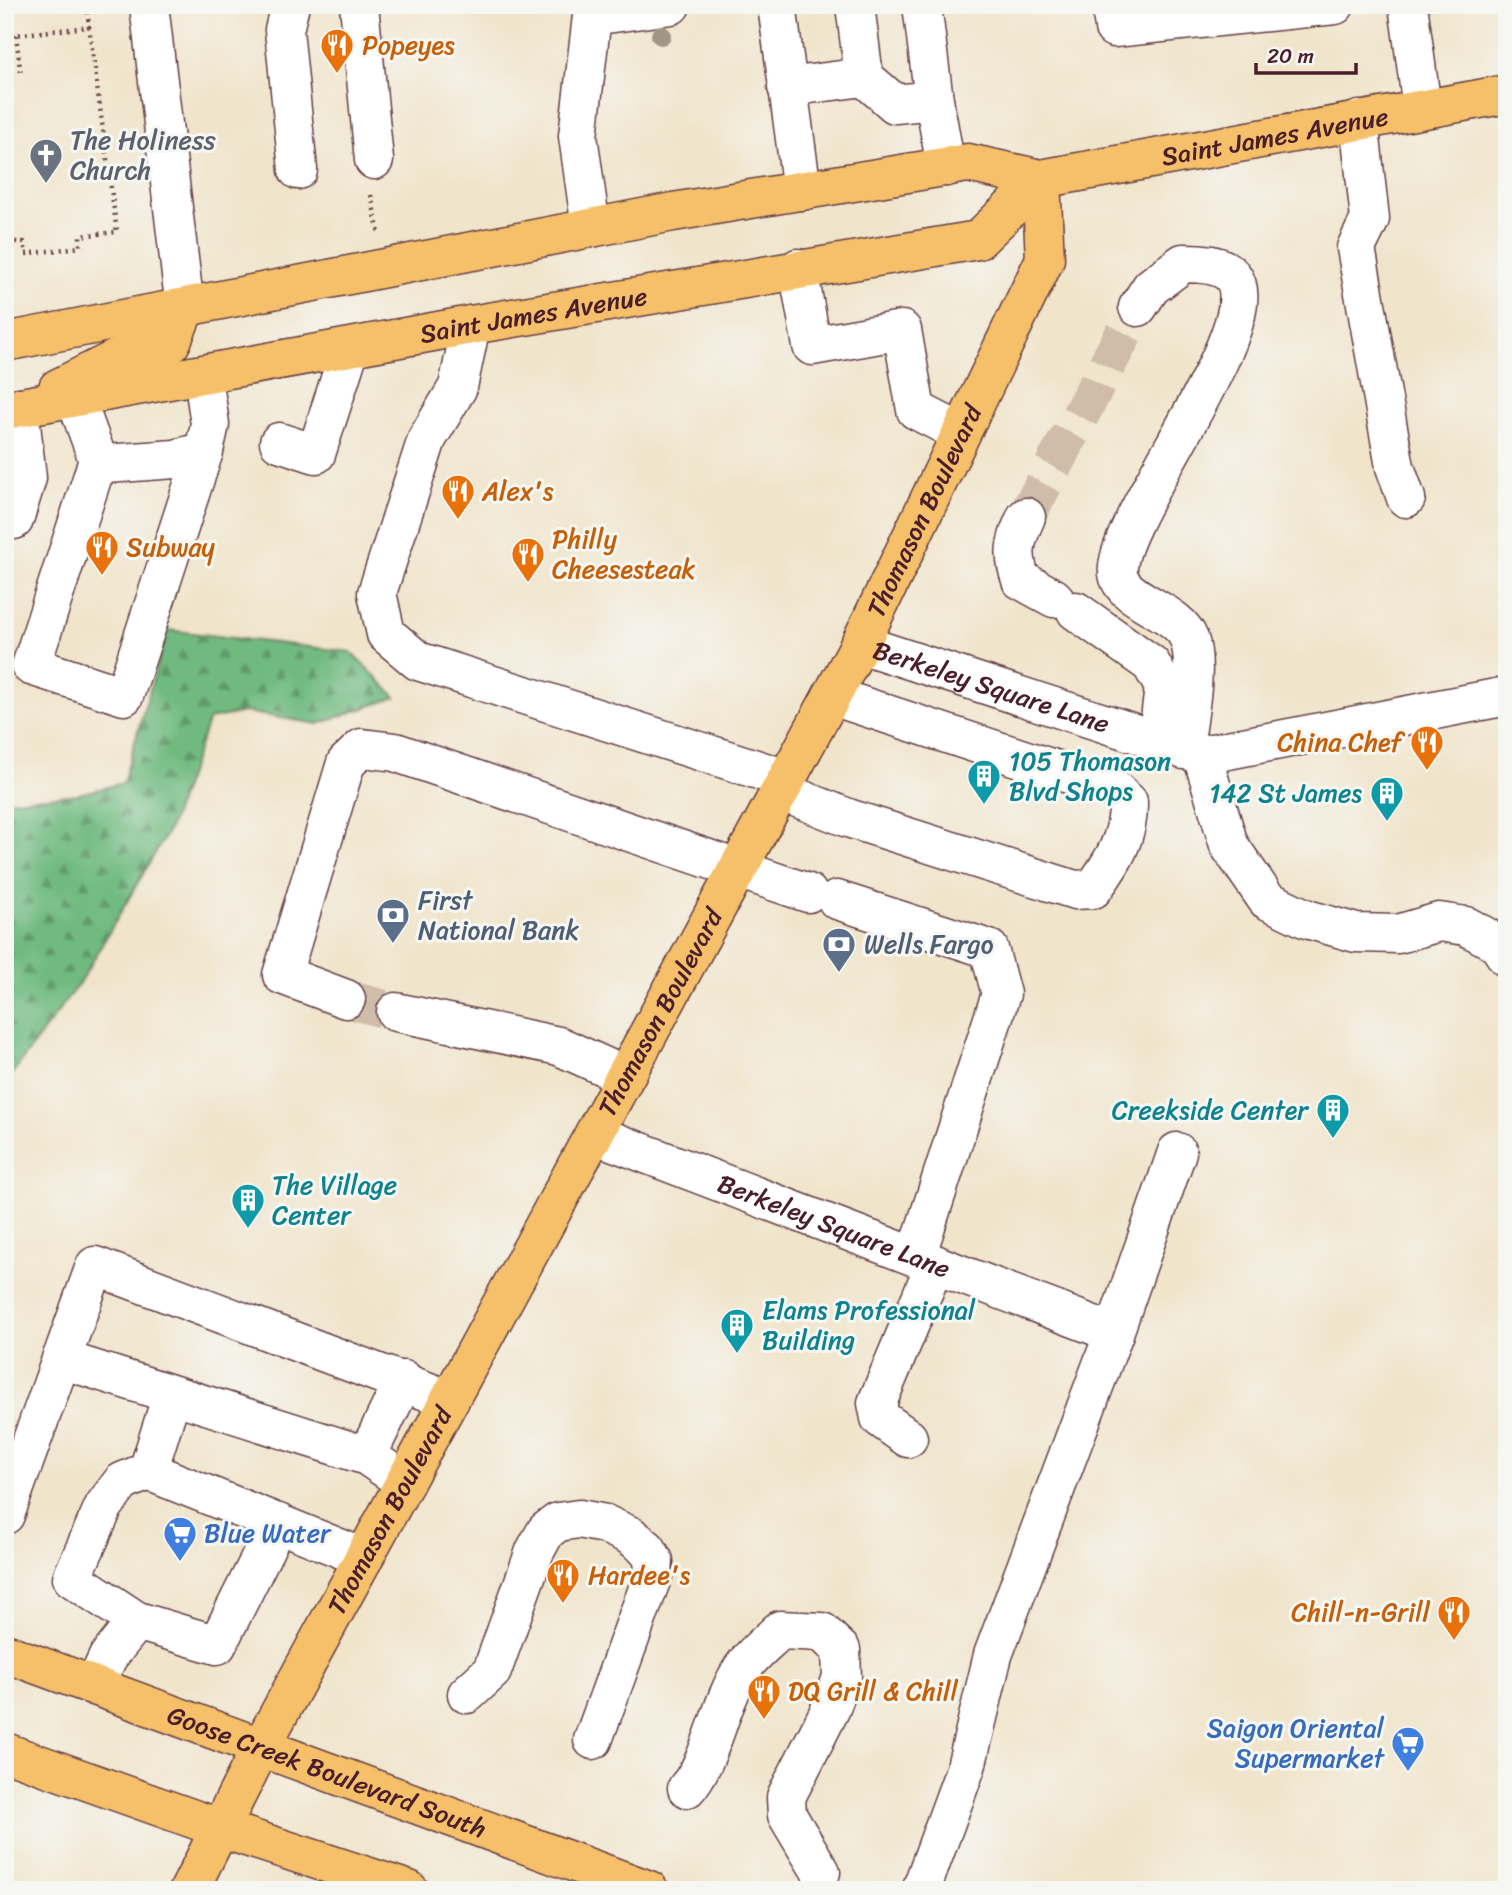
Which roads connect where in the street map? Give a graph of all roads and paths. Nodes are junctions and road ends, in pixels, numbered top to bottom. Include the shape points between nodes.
1 (87, 5) edge
2 (149, 5) edge
3 (290, 5) edge
4 (359, 5) edge
5 (671, 5) edge
6 (777, 5) edge
7 (855, 5) edge
8 (922, 5) edge
9 (1111, 5) edge
10 (1335, 5) edge
11 (1408, 5) edge
12 (89, 27) junction
13 (16, 35) junction
14 (5, 36) edge
15 (21, 76) dead end
16 (864, 77) junction
17 (787, 87) junction
18 (1507, 94) edge
19 (934, 100) junction
20 (1422, 108) junction
21 (1359, 120) junction
22 (374, 160) dead end
23 (946, 167) junction
24 (299, 170) dead end
25 (1041, 179) junction
26 (802, 191) junction
27 (591, 229) junction
28 (5, 242) edge
29 (798, 268) junction
30 (1138, 307) tunnel mouth
31 (185, 309) junction
32 (471, 325) junction
33 (5, 342) edge
34 (350, 348) junction
35 (75, 397) junction
36 (206, 397) dead end
37 (12, 408) edge
38 (961, 433) junction
39 (279, 442) dead end
40 (204, 451) junction
41 (98, 460) junction
42 (1406, 498) dead end
43 (1026, 517) tunnel mouth
44 (5, 520) edge
45 (860, 644) junction
46 (832, 696) junction
47 (1507, 696) edge
48 (1181, 749) junction
49 (783, 785) junction
50 (738, 869) junction
51 (1507, 958) edge
52 (346, 999) tunnel mouth
53 (396, 1012) tunnel mouth
54 (625, 1076) junction
55 (594, 1134) junction
56 (1177, 1152) dead end
57 (925, 1261) junction
58 (1114, 1333) junction
59 (61, 1359) junction
60 (404, 1380) junction
61 (172, 1395) junction
62 (450, 1400) junction
63 (908, 1438) dead end
64 (367, 1456) junction
65 (148, 1471) junction
66 (404, 1482) junction
67 (5, 1515) edge
68 (278, 1523) junction
69 (364, 1558) junction
70 (137, 1621) junction
71 (5, 1653) edge
72 (95, 1685) junction
73 (467, 1694) dead end
74 (593, 1740) dead end
75 (261, 1747) junction
76 (5, 1752) edge
77 (687, 1788) dead end
78 (219, 1828) junction
79 (821, 1872) dead end
80 (189, 1890) edge
81 (409, 1890) edge
82 (649, 1890) edge
83 (920, 1890) edge

1 - 12 path
2 - 31 street
3 - 24 street via 284,30
4 - 22 street
5 - 27 street via 592,16 578,136
6 - 17 street
7 - 16 street
8 - 19 street
9 - 10 street via 1114,29
11 - 20 street
12 - 13 path
12 - 28 path via 117,232 80,236 80,247 26,254 24,242
13 - 14 path
13 - 15 path
16 - 17 street
16 - 19 street via 895,104
17 - 26 street
18 - 20 main road, Saint James Avenue
19 - 23 street
20 - 21 main road, Saint James Avenue
21 - 25 main road, Saint James Avenue
21 - 42 street via 1370,219 1356,248 1395,467
23 - 25 main road, Saint James Avenue via 968,163
23 - 26 main road, Saint James Avenue
25 - 29 main road, Saint James Avenue via 978,240
25 - 38 main road, Thomason Boulevard via 1045,259
26 - 27 main road, Saint James Avenue
27 - 31 main road, Saint James Avenue
29 - 32 main road, Saint James Avenue
29 - 38 street via 812,346 902,330 916,410
30 - 48 street via 1151,287 1183,263 1218,266 1232,276 1239,294 1227,343 1129,534 1117,568 1121,583 1174,618 1189,640 1192,665
31 - 33 main road, Saint James Avenue
31 - 37 main road via 171,344 117,359
32 - 34 main road, Saint James Avenue
32 - 49 street via 458,387 427,439 377,593 386,634 418,661
34 - 35 main road, Saint James Avenue
34 - 39 street via 316,454
35 - 37 main road, Saint James Avenue
35 - 41 street
36 - 40 street via 210,424
37 - 44 street via 27,478 14,520
38 - 45 main road, Thomason Boulevard
40 - 41 street via 175,459 106,464
40 - 41 street via 124,696 31,666
43 - 48 street via 1013,557 1021,580 1151,664 1164,687
45 - 46 main road, Thomason Boulevard
45 - 48 street, Berkeley Square Lane
46 - 49 main road, Thomason Boulevard
46 - 49 street via 1114,789 1128,802 1129,820 1115,860 1093,889 1075,890 848,818
47 - 48 street
48 - 51 street via 1229,845 1267,900 1307,919 1356,933 1398,934 1439,922 1466,926 1497,943
49 - 50 main road, Thomason Boulevard
50 - 52 street via 395,752 362,748 346,763 282,975
50 - 54 main road, Thomason Boulevard
50 - 57 street via 989,949 1001,994
53 - 54 street via 559,1046
54 - 55 main road, Thomason Boulevard
55 - 57 street, Berkeley Square Lane
55 - 62 main road, Thomason Boulevard
56 - 58 street
57 - 58 street, Berkeley Square Lane
57 - 63 street via 877,1403 880,1419
58 - 83 street via 993,1655 966,1767
59 - 60 street via 96,1266
59 - 61 street
59 - 67 street
60 - 62 street
60 - 64 street
61 - 64 street
61 - 65 street
62 - 66 main road, Thomason Boulevard
64 - 66 street
65 - 68 street
65 - 70 street via 122,1482 104,1506 72,1578
66 - 69 main road, Thomason Boulevard
68 - 69 street
68 - 70 street via 216,1645
69 - 75 main road, Thomason Boulevard
70 - 72 street via 108,1657
71 - 72 main road, Goose Creek Boulevard South
72 - 75 main road, Goose Creek Boulevard South
73 - 74 street via 492,1671 546,1531 558,1522 579,1519 606,1524 631,1536 654,1560 653,1576
75 - 78 main road, Thomason Boulevard
75 - 82 main road, Goose Creek Boulevard South
76 - 78 main road
77 - 79 street via 698,1776 742,1668 780,1630 822,1632 841,1650 842,1676 786,1797 787,1815
78 - 80 main road, Thomason Boulevard
78 - 81 main road

